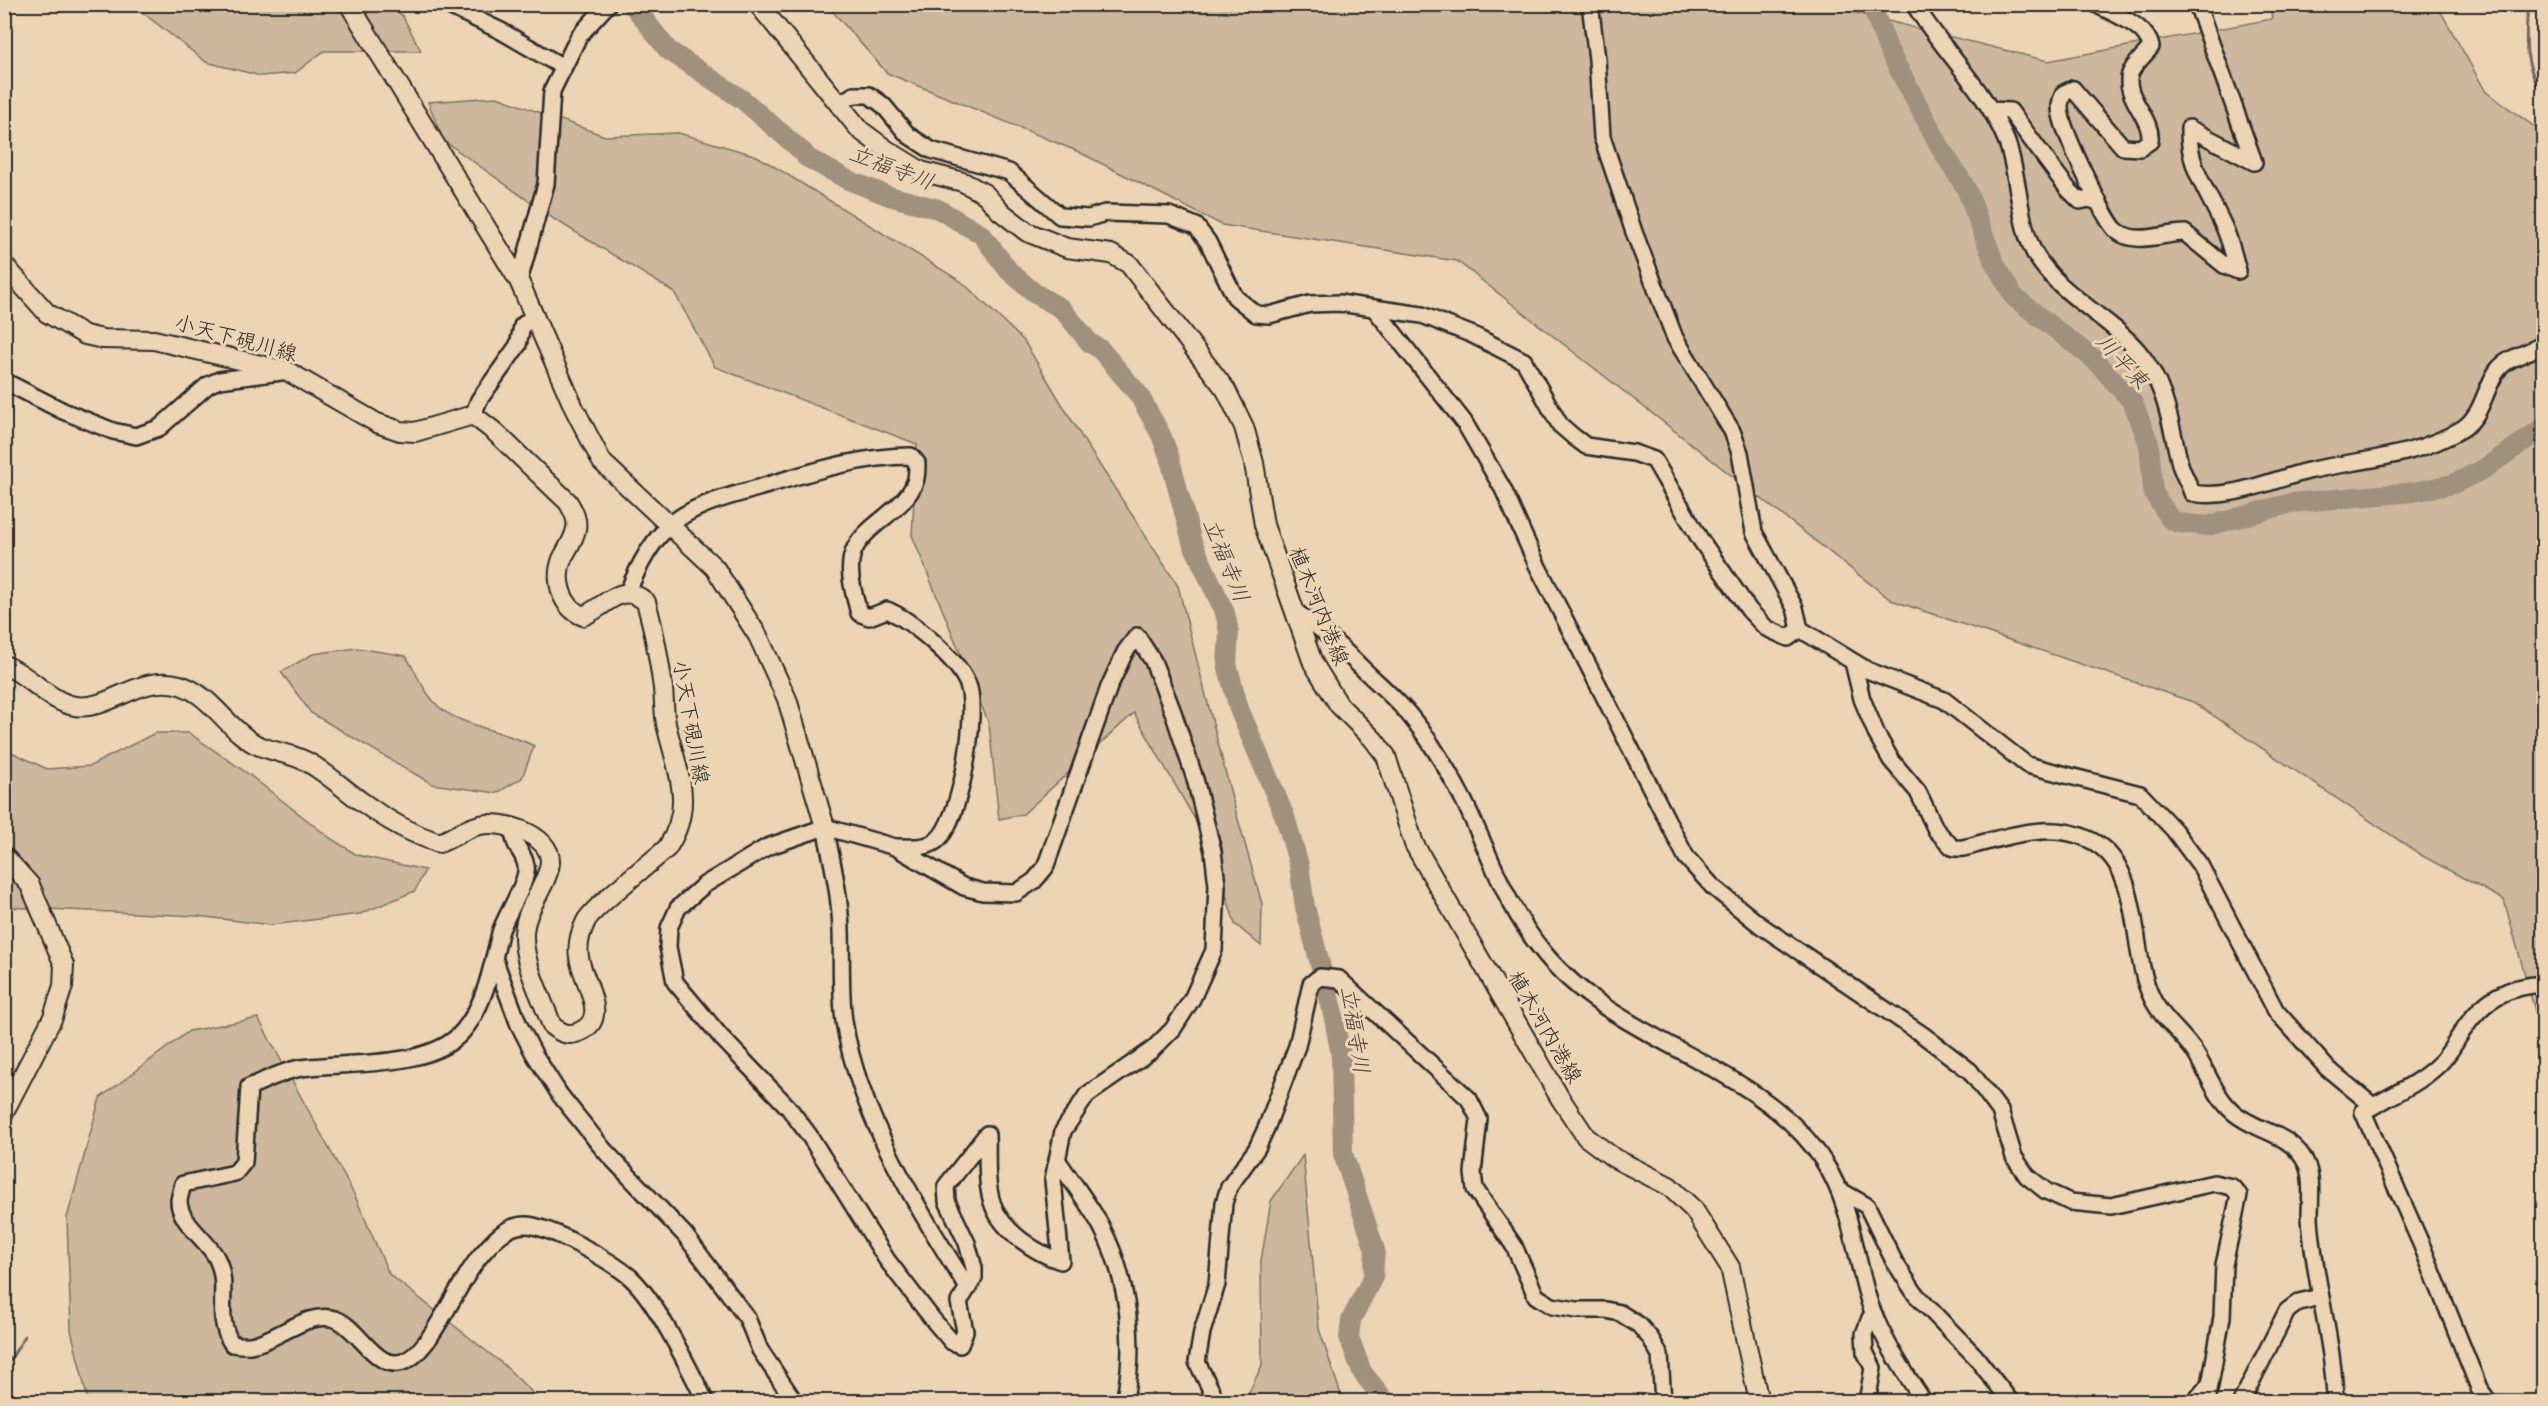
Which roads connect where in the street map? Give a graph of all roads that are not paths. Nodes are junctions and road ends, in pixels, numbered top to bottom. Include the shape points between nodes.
1 (349, 4) edge
2 (445, 4) edge
3 (608, 4) edge
4 (758, 4) edge
5 (1590, 4) edge
6 (1914, 4) edge
7 (2096, 4) edge
8 (2197, 4) edge
9 (563, 68) junction
10 (838, 104) junction
11 (1991, 110) junction
12 (2099, 202) junction
13 (4, 265) edge
14 (519, 280) junction
15 (1374, 308) junction
16 (535, 315) junction
17 (2544, 343) edge
18 (287, 371) junction
19 (4, 381) edge
20 (473, 415) junction
21 (670, 525) junction
22 (628, 592) junction
23 (1295, 612) junction
24 (1800, 628) junction
25 (1853, 662) junction
26 (4, 665) edge
27 (825, 827) junction
28 (513, 828) junction
29 (895, 848) junction
30 (4, 856) edge
31 (494, 958) junction
32 (2544, 984) edge
33 (2373, 1106) junction
34 (4, 1112) edge
35 (1058, 1161) junction
36 (1841, 1191) junction
37 (968, 1288) junction
38 (2320, 1297) junction
39 (1875, 1316) junction
40 (2208, 1386) junction
41 (706, 1401) edge
42 (795, 1401) edge
43 (1124, 1401) edge
44 (1217, 1401) edge
45 (1663, 1401) edge
46 (1759, 1401) edge
47 (1867, 1401) edge
48 (1924, 1401) edge
49 (2011, 1401) edge
50 (2194, 1401) edge
51 (2207, 1401) edge
52 (2241, 1401) edge
53 (2336, 1401) edge
54 (2490, 1401) edge

1 - 14 main road
2 - 9 street
3 - 9 street via 583,30
4 - 10 main road, 植木河内港線
5 - 24 street via 1602,137 1675,338 1732,431 1742,461 1754,532 1795,609
6 - 11 street
7 - 12 street via 2141,30 2151,47 2130,74 2130,88 2151,130 2150,141 2140,148 2122,147 2073,89 2064,93 2060,102 2068,140
8 - 12 street via 2254,162 2189,128 2188,150 2225,228 2238,271 2224,265 2185,232 2136,239 2116,231
9 - 14 street via 552,91 546,184
10 - 15 street via 854,95 869,95 923,145 1009,172 1060,216 1169,214 1196,226 1235,297 1256,314 1269,315 1310,304
10 - 23 main road, 植木河内港線 via 860,130 887,150 921,171 963,182 985,194 1027,232 1067,248 1111,254 1129,264 1226,390 1244,427 1264,525
11 - 12 street via 2010,111 2080,201
11 - 17 street via 2010,151 2022,214 2035,254 2061,284 2124,336 2153,371 2170,414 2186,482 2193,493 2207,496 2236,491 2307,471 2407,454 2432,445 2472,421 2498,370
13 - 18 main road, 小天下硯川線 via 47,313 85,334 103,339 154,340
14 - 16 main road
15 - 24 street via 1422,315 1524,361 1560,424 1574,437 1586,446 1654,460 1705,547 1766,628 1788,638
15 - 40 street via 1464,422 1503,489 1537,565 1686,857 1713,886 1760,925 1970,1071 2000,1111 2014,1157 2027,1176 2046,1191 2070,1202 2111,1206 2214,1183 2232,1187 2239,1195 2224,1265 2222,1317
16 - 20 street via 522,326 518,345 479,400
16 - 21 main road via 574,408 602,462
18 - 19 street via 219,380 159,428 136,436 113,432
18 - 20 main road, 小天下硯川線 via 377,423 400,431 422,431
20 - 22 main road via 568,502 576,515 577,528 561,561 559,579 563,597 572,611 582,616 597,610 618,593
21 - 22 street via 637,568
21 - 27 main road via 714,568 758,636 787,699
21 - 29 street via 695,508 807,472 887,456 911,456 917,463 916,481 907,494 854,549 852,589 859,613 869,617 887,610 899,615 923,631 948,657 969,687 970,737 968,763 948,826 936,841 924,846
22 - 28 main road, 小天下硯川線 via 646,602 650,615 666,724 682,778 680,821 668,848 587,918 580,936 579,957 593,1000 593,1017 586,1029 575,1034 561,1034 552,1026 525,952 524,931 550,859 543,844 531,833
23 - 36 street via 1316,623 1411,717 1434,748 1464,802 1509,902 1544,954 1572,982 1627,1023 1762,1097 1822,1159
23 - 46 main road, 植木河内港線 via 1313,663 1334,697 1386,756 1414,843 1566,1108 1586,1137 1614,1158 1668,1186 1694,1210 1730,1267
24 - 25 street
25 - 33 street via 1944,700 2027,765 2140,794 2175,830 2200,865 2276,1011 2327,1068
25 - 38 street via 1862,699 1877,735 1891,760 1918,792 1936,830 1952,847 2045,829 2073,833 2102,848 2120,870 2128,888 2145,982 2153,1001 2194,1052 2234,1113 2291,1142 2306,1164 2312,1251
26 - 28 main road, 小天下硯川線 via 62,702 75,706 91,706 143,685 180,685 201,696 255,744 308,762 364,804 439,843 483,824
27 - 29 street
27 - 37 street via 837,887 841,984 852,1059 897,1168
27 - 37 street via 767,847 704,885 678,908 669,928 668,947 675,982 788,1107 887,1260 952,1342 960,1345 965,1331 959,1302
28 - 31 street via 513,841 526,866 525,879 503,921
29 - 35 street via 964,886 983,892 1016,893 1034,881 1045,868 1109,687 1137,636 1153,660 1173,712 1213,851 1217,885 1214,950 1192,999 1173,1029 1152,1050 1087,1095 1063,1131
30 - 34 main road via 30,885 64,965 63,986 53,1017
31 - 41 street via 477,1010 462,1032 445,1046 425,1054 375,1062 298,1068 249,1087 244,1162 236,1173 183,1184 179,1201 183,1213 220,1265 224,1332 232,1344 249,1345 320,1316 347,1326 383,1361 397,1363 410,1359 480,1256 498,1236 524,1225 544,1228 569,1240 630,1278 678,1349
31 - 42 street via 519,1025 560,1095 604,1150 685,1235 747,1318 760,1350
32 - 33 street via 2518,985 2489,1000 2464,1029 2450,1054 2434,1069
33 - 54 street via 2362,1112 2369,1130 2422,1246 2479,1388
35 - 37 street via 1053,1180 1061,1261 1034,1248 1009,1228 993,1207 987,1134 946,1186 947,1201 968,1243 974,1268
35 - 43 street via 1101,1227 1121,1280 1129,1360
36 - 39 street
36 - 49 street via 1867,1206 1916,1295 1975,1356
38 - 52 street via 2300,1302 2287,1311
38 - 53 street
39 - 47 street via 1870,1318 1864,1334 1865,1352 1873,1368
39 - 48 street
40 - 50 street
40 - 51 street
44 - 45 street via 1197,1362 1217,1284 1224,1203 1229,1187 1257,1148 1267,1126 1297,1046 1311,984 1320,977 1339,980 1469,1099 1479,1119 1474,1189 1514,1246 1536,1296 1552,1306 1620,1313 1639,1325 1660,1355

